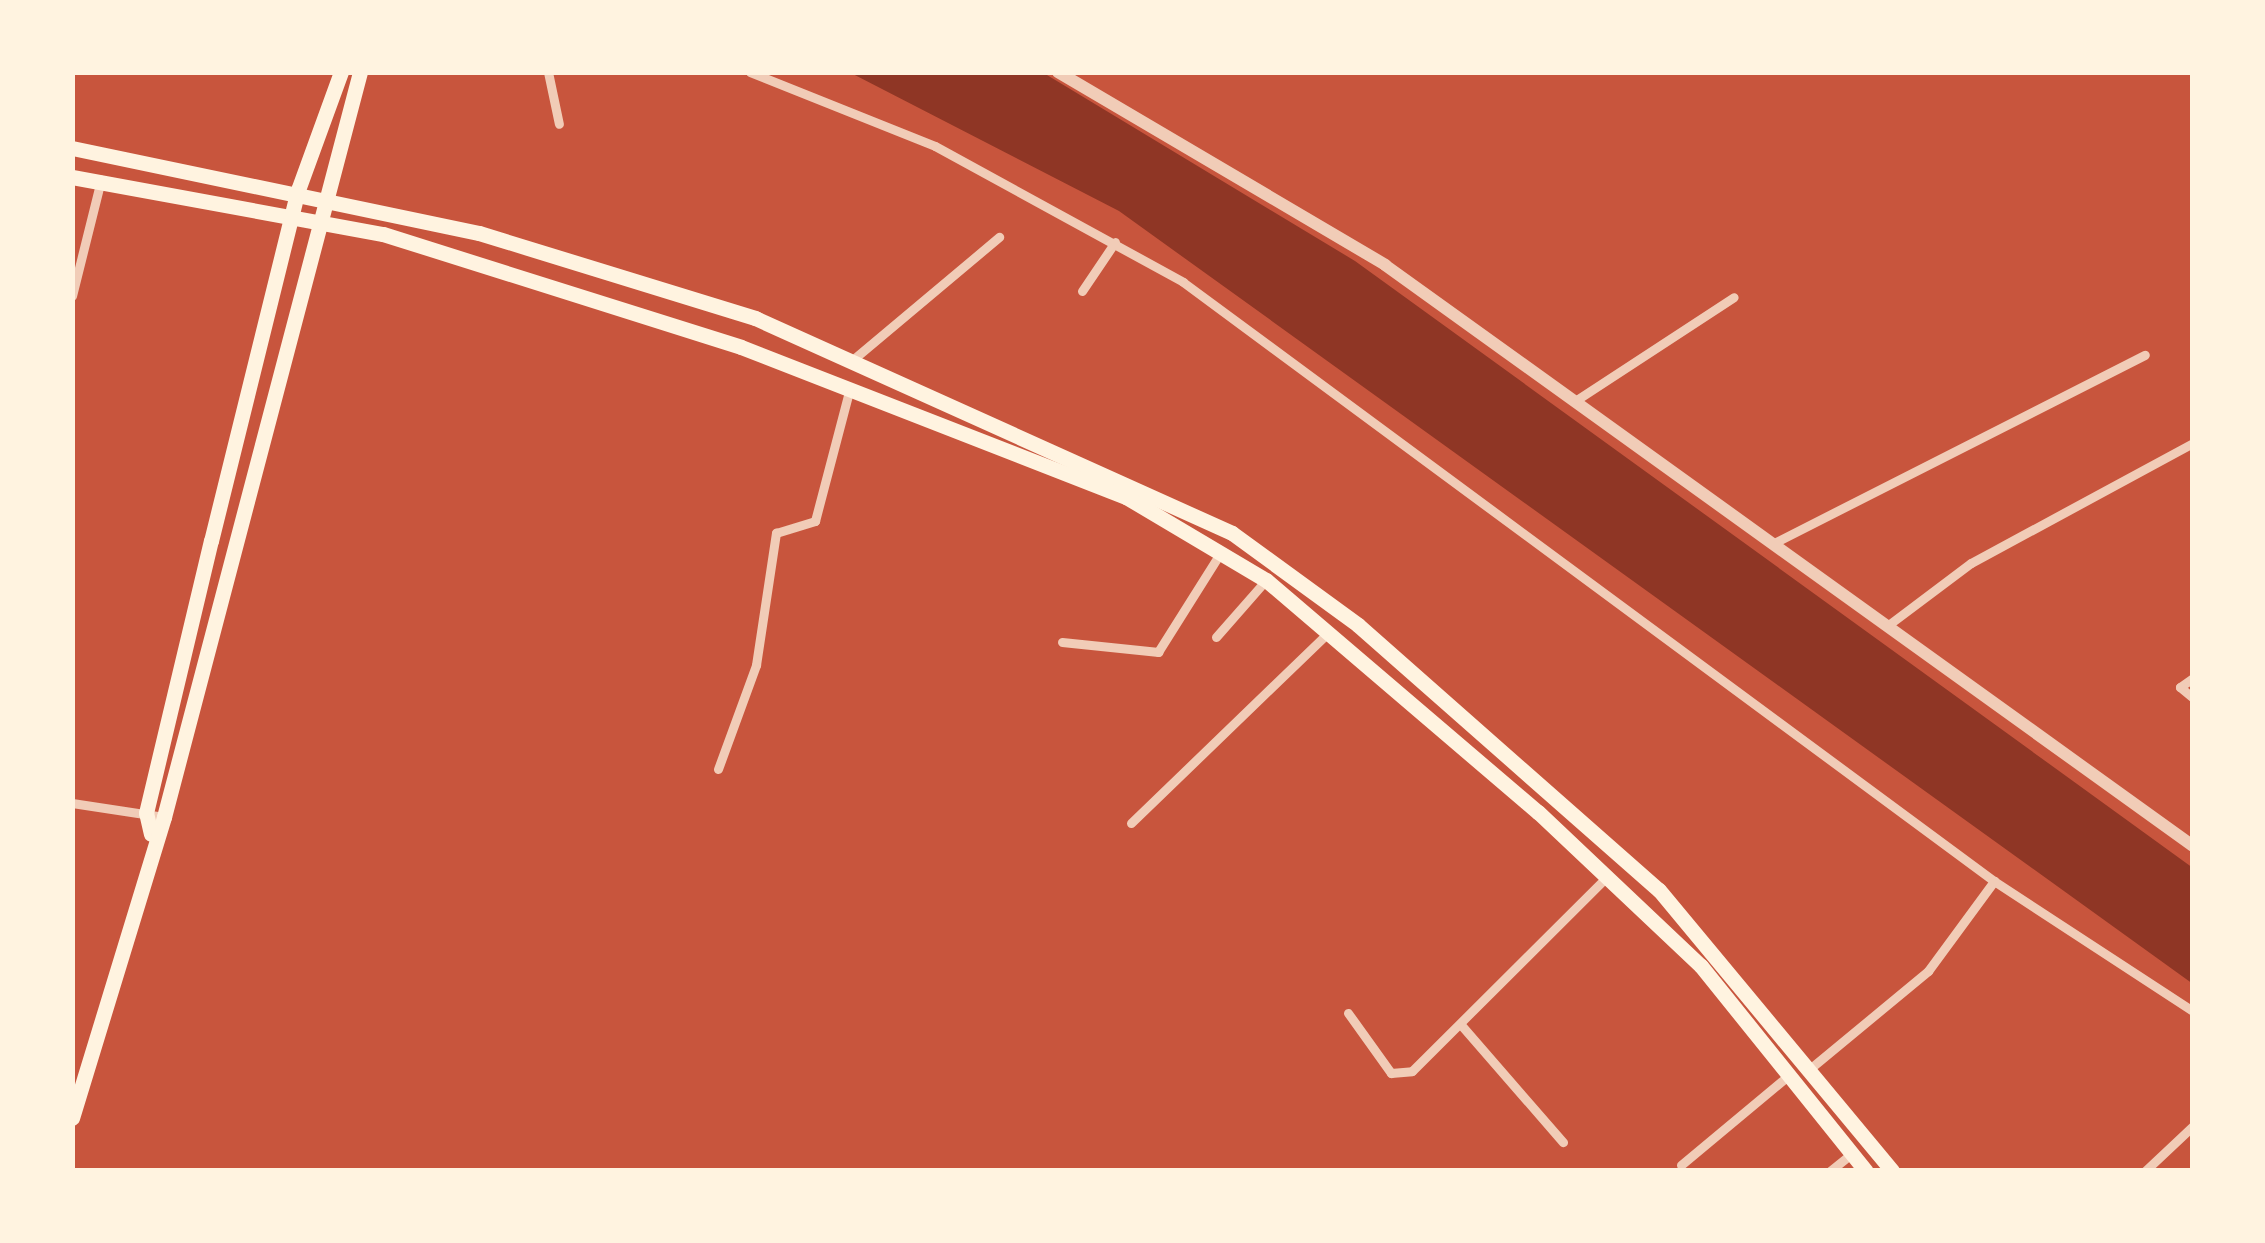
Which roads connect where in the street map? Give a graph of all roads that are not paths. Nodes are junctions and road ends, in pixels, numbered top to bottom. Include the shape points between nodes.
1 (341, 72) edge
2 (359, 72) edge
3 (548, 72) edge
4 (751, 72) edge
5 (1058, 72) edge
6 (559, 124) dead end
7 (72, 148) edge
8 (72, 177) edge
9 (101, 180) junction
10 (298, 190) junction
11 (319, 195) junction
12 (294, 213) junction
13 (314, 218) junction
14 (999, 237) dead end
15 (1115, 242) junction
16 (1082, 291) dead end
17 (72, 296) edge
18 (1734, 296) dead end
19 (2145, 355) dead end
20 (856, 357) junction
21 (850, 388) junction
22 (1578, 399) junction
23 (2193, 443) edge
24 (1772, 544) junction
25 (1222, 551) junction
26 (1266, 580) junction
27 (1887, 626) junction
28 (1328, 633) junction
29 (1216, 637) dead end
30 (1062, 642) dead end
31 (2193, 678) edge
32 (2193, 698) edge
33 (718, 770) dead end
34 (1552, 794) junction
35 (72, 803) edge
36 (1538, 812) junction
37 (146, 813) junction
38 (164, 817) junction
39 (1131, 823) dead end
40 (151, 834) junction
41 (2193, 846) edge
42 (1608, 876) junction
43 (1994, 881) junction
44 (2193, 1011) edge
45 (1348, 1013) dead end
46 (1462, 1026) junction
47 (1811, 1067) junction
48 (1790, 1075) junction
49 (1833, 1097) junction
50 (1817, 1111) junction
51 (72, 1118) edge
52 (2193, 1126) edge
53 (1562, 1142) dead end
54 (1852, 1153) junction
55 (1681, 1165) dead end
56 (1830, 1171) edge
57 (1866, 1171) edge
58 (1892, 1171) edge
59 (2145, 1171) edge

1 - 10 main road
2 - 11 main road
3 - 6 street
4 - 15 street via 935,146
5 - 22 street via 1288,199
7 - 10 main road
8 - 9 main road
9 - 12 main road
9 - 17 street
10 - 11 main road
10 - 12 main road
11 - 13 main road
11 - 20 main road via 497,238
12 - 13 main road
12 - 37 main road
13 - 21 main road
13 - 38 main road
14 - 20 street
15 - 16 street
15 - 43 street via 1306,369
18 - 22 street
19 - 24 street
20 - 34 main road via 1232,533 1358,625
21 - 25 main road via 1126,497
21 - 33 street via 815,521 776,533 756,665
22 - 24 street
23 - 27 street via 1957,571
24 - 27 street
25 - 26 main road
25 - 30 street via 1158,652
26 - 28 main road
26 - 29 street
27 - 41 street
28 - 36 main road
28 - 39 street
31 - 32 street via 2180,687
34 - 36 main road
34 - 47 main road via 1659,890
35 - 37 street
36 - 42 main road
37 - 38 street
37 - 40 main road
38 - 40 main road
40 - 51 main road
42 - 46 street
42 - 48 main road
43 - 44 street
43 - 47 street via 1928,971
45 - 46 street via 1395,1075
46 - 53 street
47 - 49 main road
48 - 50 main road
48 - 55 street
49 - 50 main road
49 - 58 main road
50 - 54 main road
52 - 59 street
54 - 56 street
54 - 57 main road

